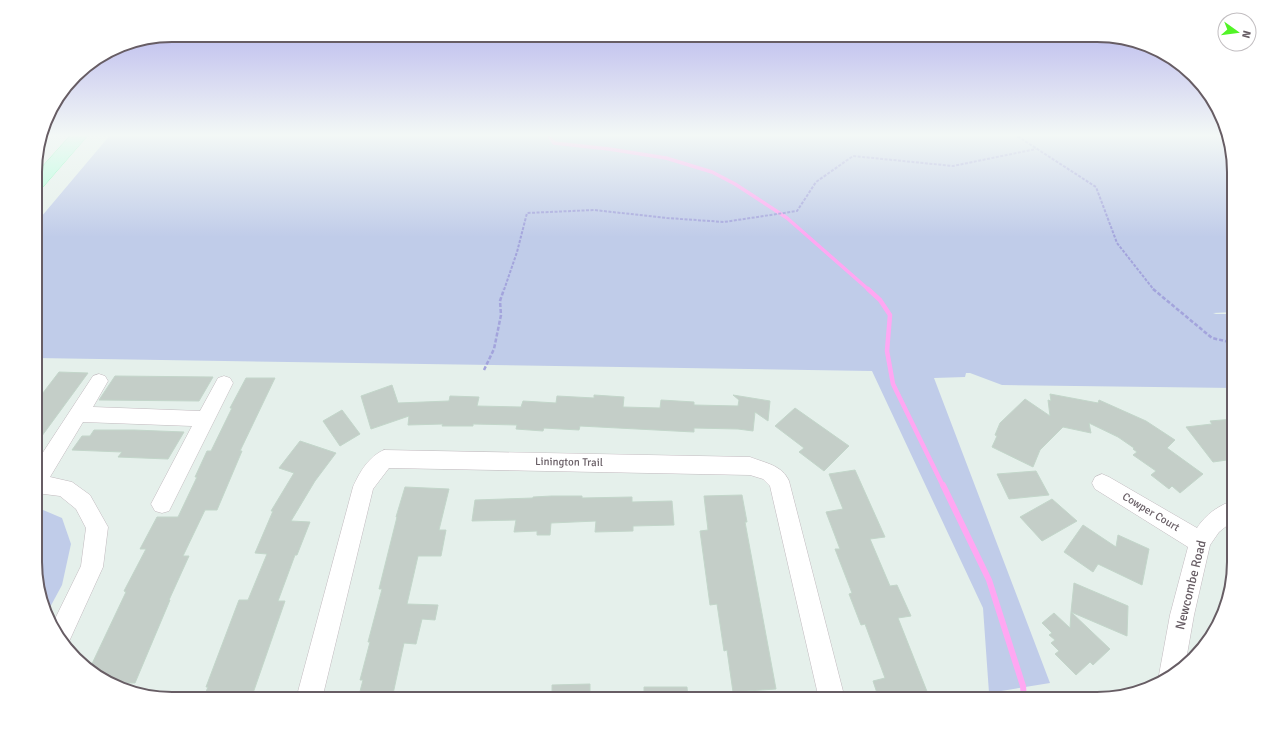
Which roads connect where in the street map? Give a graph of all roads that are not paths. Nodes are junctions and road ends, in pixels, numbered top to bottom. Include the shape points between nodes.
1 (50, 168) edge
2 (42, 177) edge
3 (99, 381) dead end
4 (224, 383) dead end
5 (78, 414) junction
6 (206, 419) junction
7 (42, 471) edge
8 (1102, 483) dead end
9 (42, 485) edge
10 (162, 504) dead end
11 (1227, 512) edge
12 (1200, 542) junction
13 (62, 630) edge
14 (1172, 668) edge
15 (311, 692) edge
16 (830, 692) edge

1 - 2 main road
3 - 5 street
4 - 6 street
5 - 6 street
5 - 7 street
6 - 10 street
8 - 12 street, Cowper Court
9 - 13 street via 65,488 83,502 97,528 92,567
11 - 12 street, Newcombe Road via 1211,525
12 - 14 street, Newcombe Road
15 - 16 street, Linington Trail via 363,487 384,459 750,466 770,473 779,481

